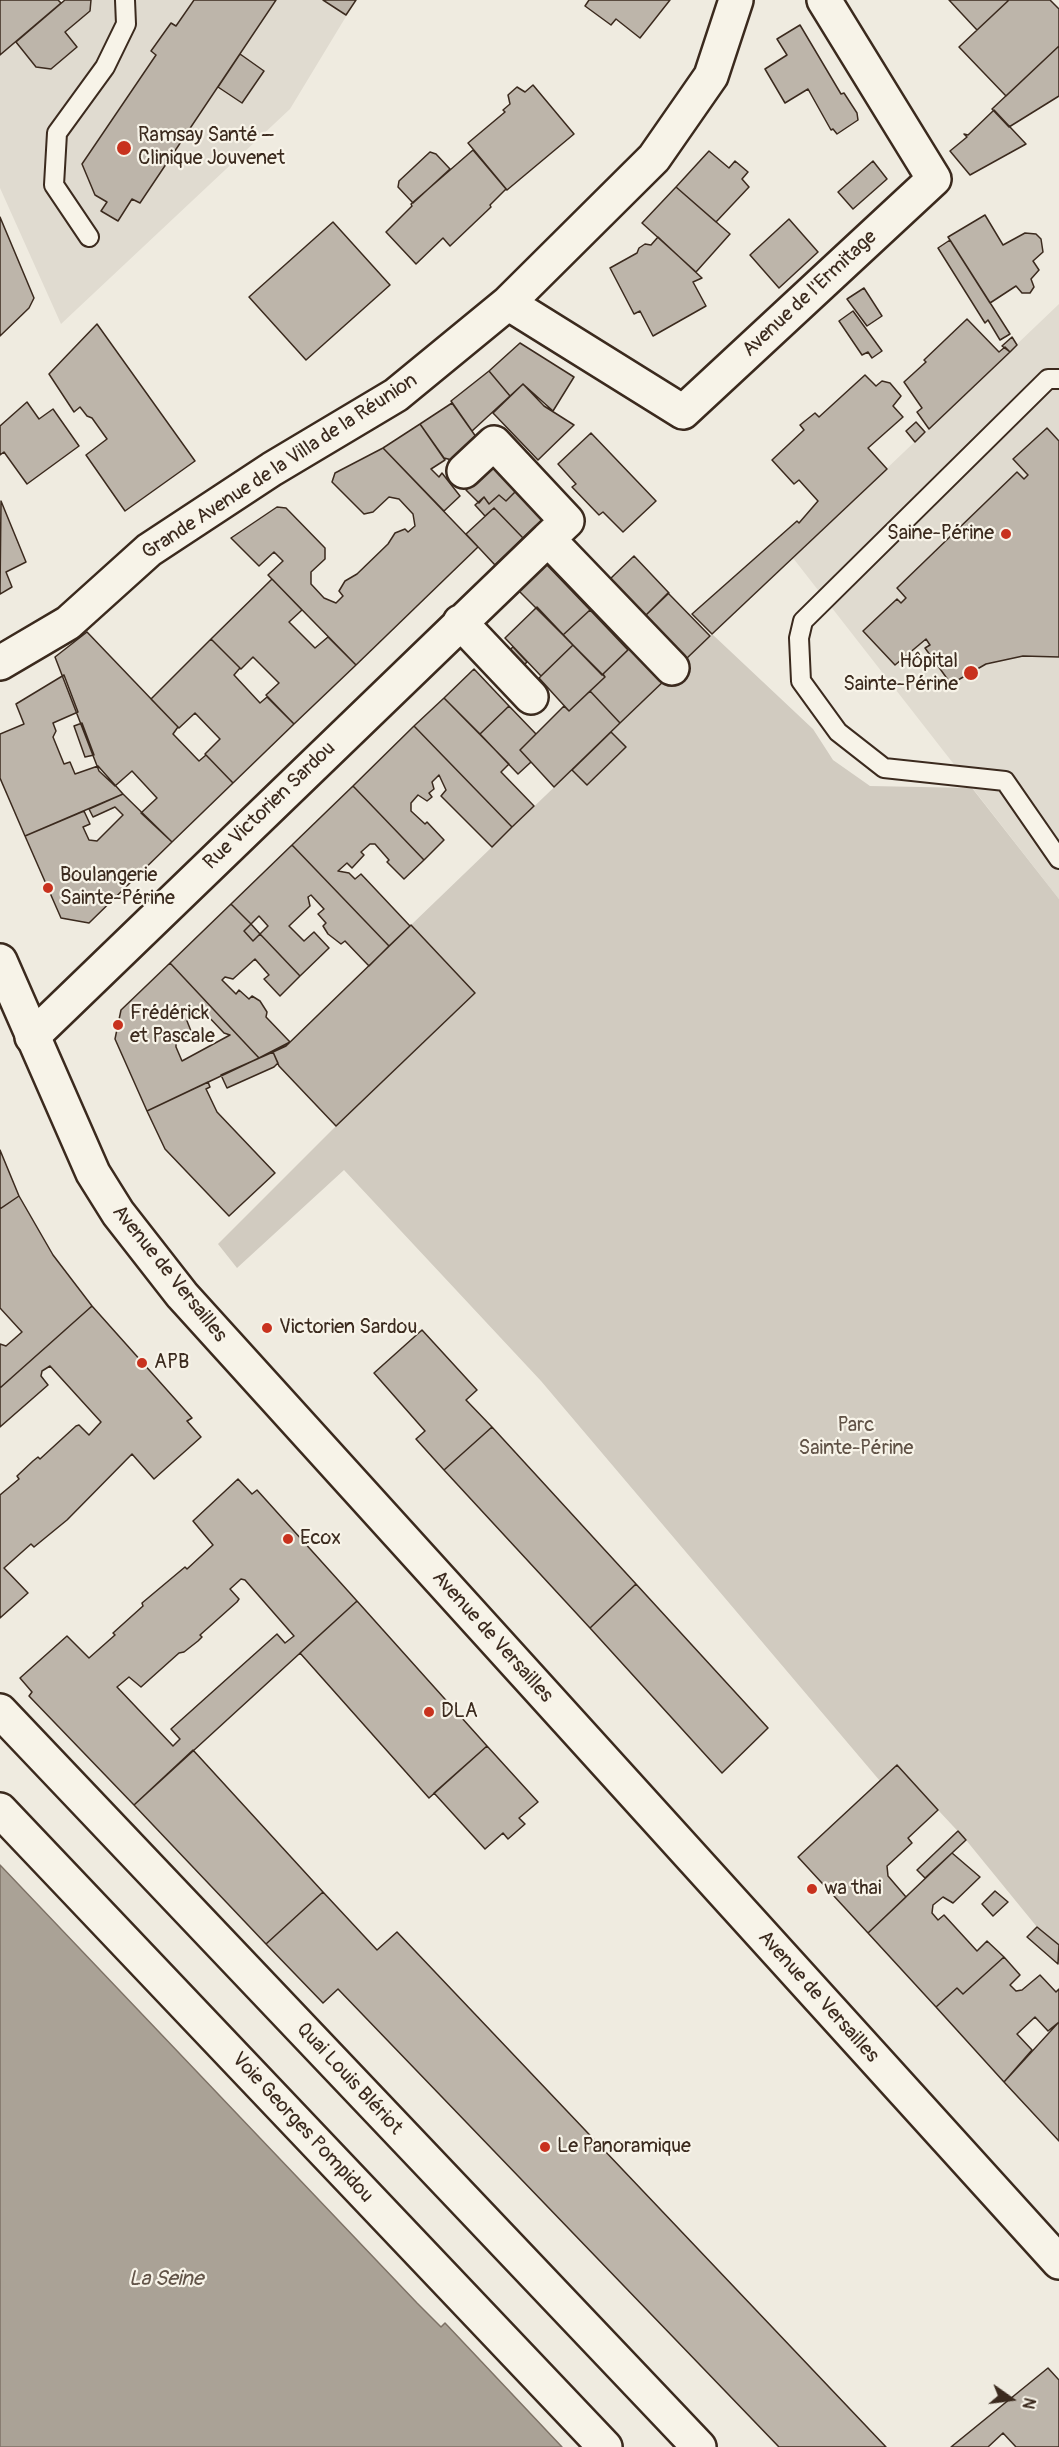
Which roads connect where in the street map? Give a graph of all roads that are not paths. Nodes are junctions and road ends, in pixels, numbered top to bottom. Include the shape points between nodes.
1 (125, 0) edge
2 (736, 0) edge
3 (824, 0) edge
4 (89, 237) dead end
5 (508, 303) junction
6 (1059, 379) edge
7 (464, 471) dead end
8 (548, 539) junction
9 (460, 622) junction
10 (0, 663) edge
11 (672, 668) dead end
12 (531, 697) dead end
13 (1059, 859) edge
14 (0, 961) edge
15 (33, 1036) junction
16 (0, 1711) edge
17 (0, 1810) edge
18 (1059, 2262) edge
19 (604, 2447) edge
20 (699, 2447) edge

1 - 4 lane via 126,24 105,67 57,133 54,184
2 - 5 street, Grande Avenue de la Villa de la Réunion via 711,76 654,158
3 - 5 street, Avenue de l'Ermitage via 934,179 683,412
5 - 10 street, Grande Avenue de la Villa de la Réunion via 396,395 148,550 68,623
6 - 13 lane via 1048,379 803,621 799,638 801,681 838,732 884,768 1005,781
7 - 8 street, Rue Victorien Sardou via 494,443 567,521
8 - 9 street, Rue Victorien Sardou
8 - 11 street
9 - 12 street
9 - 15 street, Rue Victorien Sardou
14 - 15 street, Avenue de Versailles
15 - 18 street, Avenue de Versailles via 93,1173 117,1213 182,1295
16 - 20 street, Quai Louis Blériot
17 - 19 street, Voie Georges Pompidou

